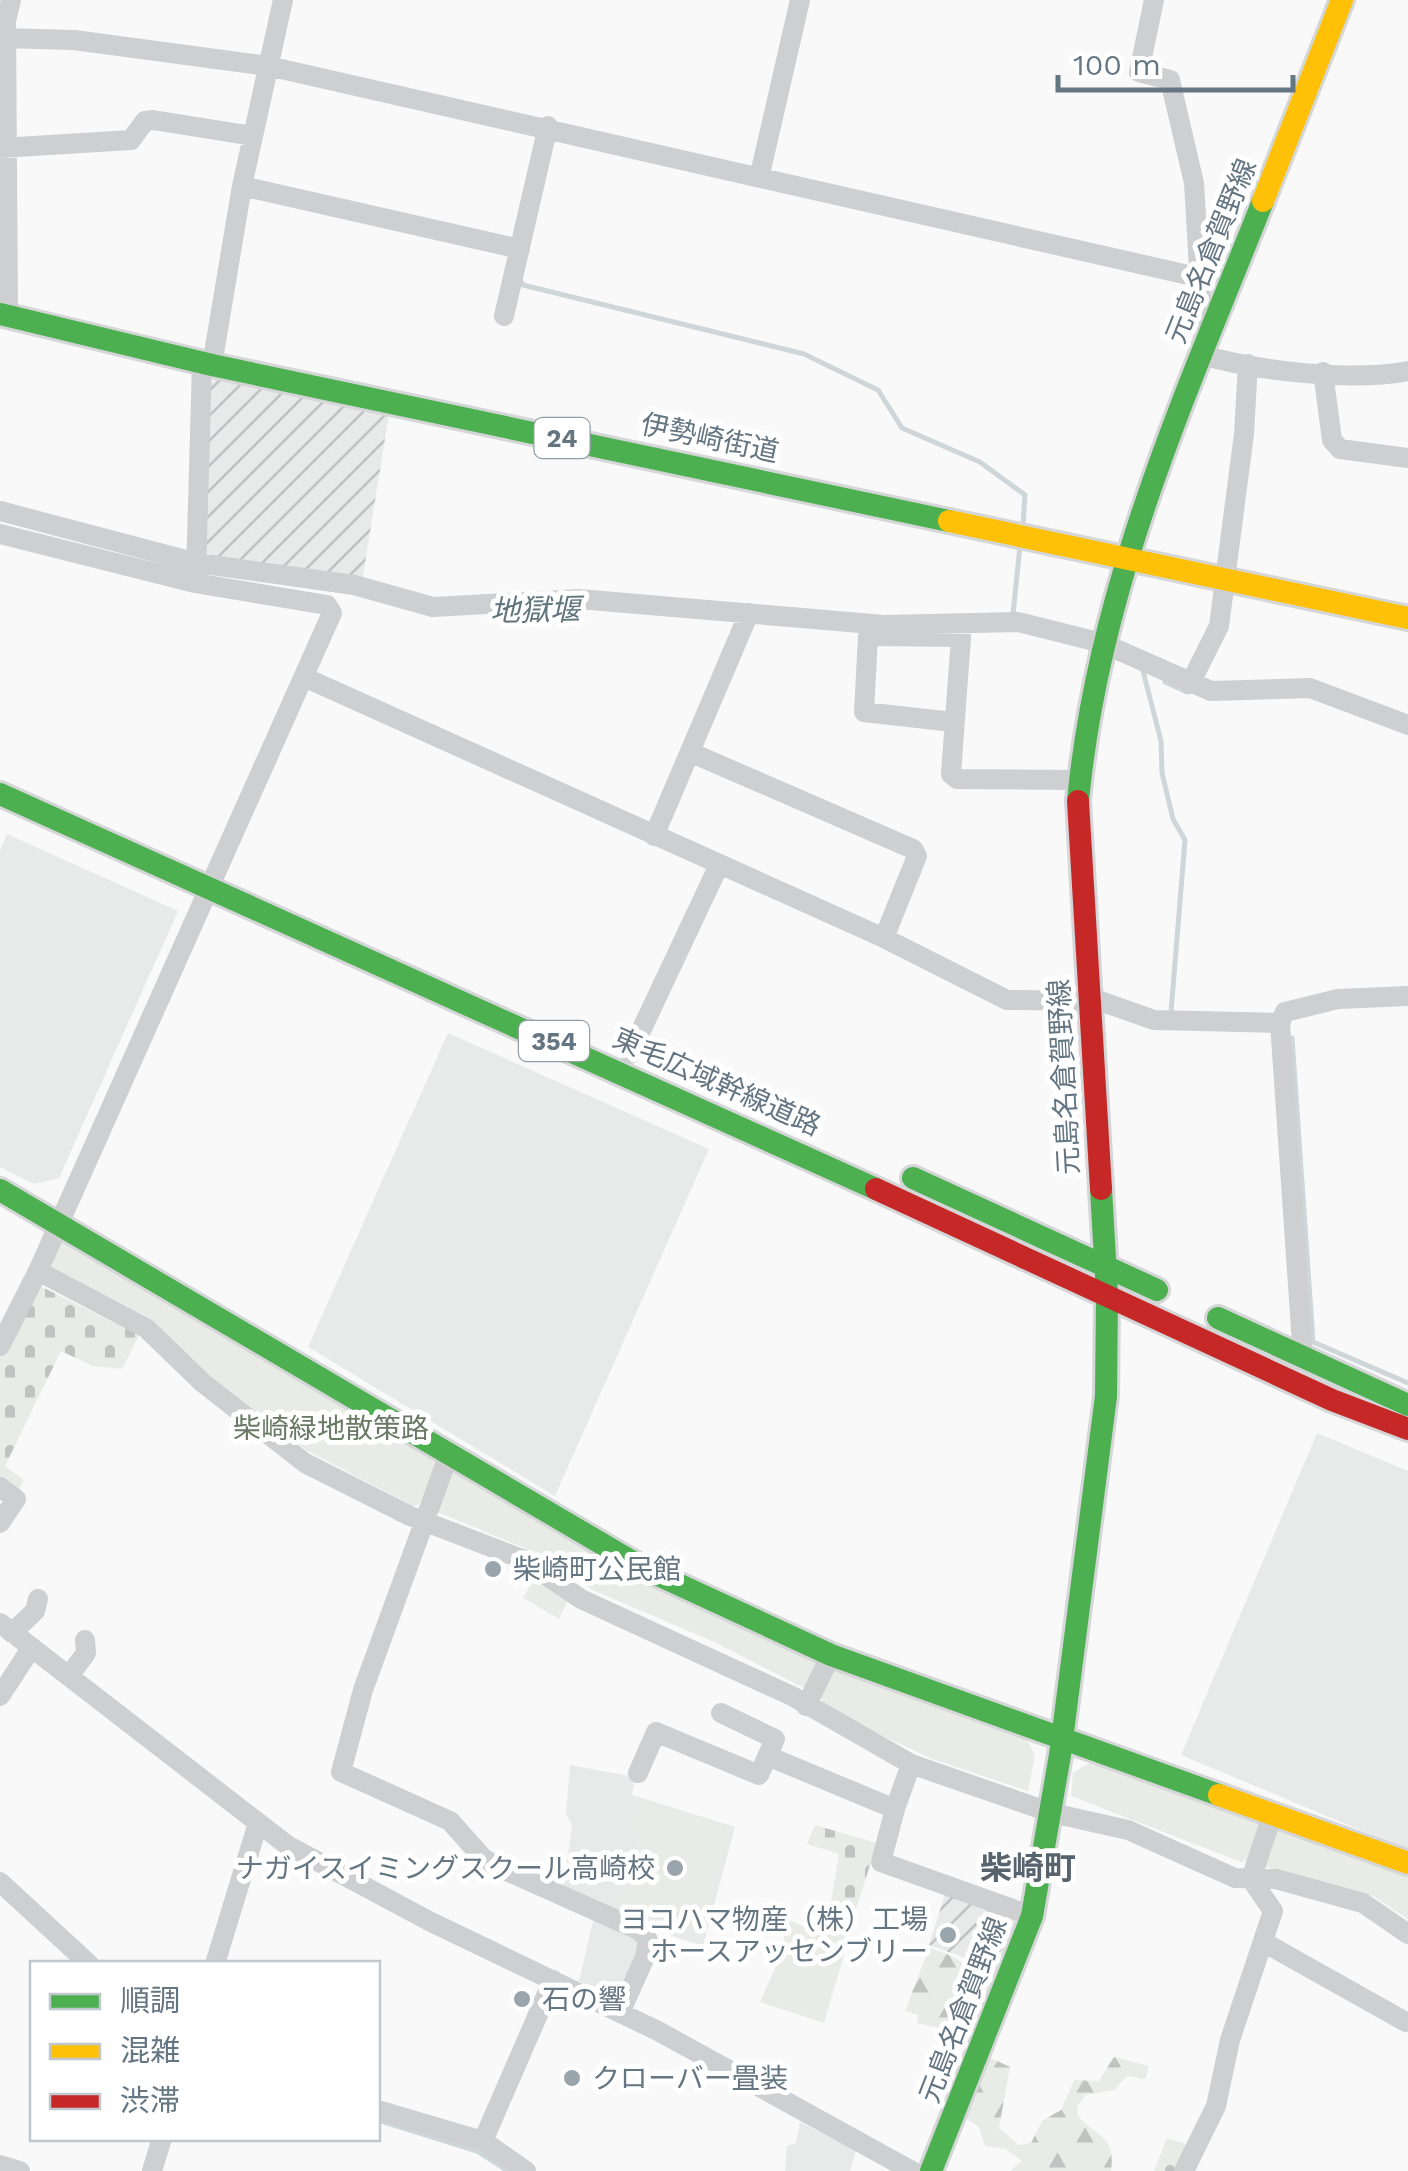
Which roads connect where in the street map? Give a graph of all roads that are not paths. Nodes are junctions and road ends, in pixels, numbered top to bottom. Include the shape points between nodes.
1 (11, 0) edge
2 (282, 0) edge
3 (800, 0) edge
4 (1154, 0) edge
5 (1342, 0) edge
6 (4, 38) edge
7 (268, 66) junction
8 (548, 126) junction
9 (253, 136) junction
10 (5, 147) edge
11 (760, 174) junction
12 (242, 186) junction
13 (520, 248) junction
14 (1197, 276) junction
15 (4, 314) edge
16 (504, 316) dead end
17 (1212, 329) junction
18 (1202, 355) junction
19 (207, 364) junction
20 (1248, 364) junction
21 (1408, 371) edge
22 (1323, 372) junction
23 (1408, 458) edge
24 (0, 511) edge
25 (0, 534) edge
26 (1125, 555) junction
27 (196, 573) junction
28 (1226, 578) junction
29 (749, 613) junction
30 (1408, 618) edge
31 (940, 631) junction
32 (1102, 643) junction
33 (306, 678) junction
34 (1190, 684) junction
35 (953, 722) junction
36 (1408, 725) edge
37 (692, 753) junction
38 (0, 770) edge
39 (1078, 780) junction
40 (0, 794) edge
41 (126, 825) dead end
42 (654, 836) junction
43 (719, 866) junction
44 (217, 870) junction
45 (884, 938) junction
46 (434, 964) dead end
47 (1408, 996) edge
48 (1090, 1000) junction
49 (1280, 1023) junction
50 (630, 1054) junction
51 (806, 1131) dead end
52 (894, 1170) dead end
53 (0, 1190) edge
54 (57, 1221) junction
55 (1104, 1264) junction
56 (38, 1272) junction
57 (1107, 1293) junction
58 (0, 1346) edge
59 (1303, 1358) junction
60 (1408, 1404) edge
61 (1408, 1430) edge
62 (449, 1454) junction
63 (0, 1487) edge
64 (423, 1519) junction
65 (0, 1523) edge
66 (38, 1599) dead end
67 (6, 1628) edge
68 (86, 1640) dead end
69 (32, 1648) junction
70 (831, 1655) junction
71 (69, 1676) junction
72 (0, 1696) edge
73 (806, 1706) junction
74 (721, 1713) dead end
75 (1062, 1741) junction
76 (770, 1757) junction
77 (910, 1764) junction
78 (638, 1774) dead end
79 (895, 1808) junction
80 (1052, 1814) junction
81 (1273, 1814) junction
82 (258, 1823) junction
83 (1408, 1863) edge
84 (1251, 1879) junction
85 (0, 1882) edge
86 (1032, 1916) junction
87 (1408, 1934) edge
88 (1265, 1944) junction
89 (86, 1961) edge
90 (216, 1961) edge
91 (553, 1980) junction
92 (620, 2012) junction
93 (1406, 2022) edge
94 (380, 2111) edge
95 (161, 2141) edge
96 (483, 2142) junction
97 (0, 2165) edge
98 (20, 2171) edge
99 (152, 2171) edge
100 (526, 2171) edge
101 (912, 2171) edge
102 (931, 2171) edge
103 (1184, 2171) edge

1 - 6 street
2 - 7 street
3 - 11 street
4 - 14 street via 1139,72 1170,80 1194,183
5 - 17 main road, 元島名倉賀野線
6 - 7 street via 74,40
6 - 10 street
7 - 8 street
7 - 9 street
8 - 11 street
8 - 13 street
9 - 10 street via 154,120 145,121 131,140
9 - 12 street
10 - 15 street
11 - 14 street
12 - 13 street
12 - 19 street
13 - 16 street
14 - 17 street via 1202,319
15 - 19 main road, 伊勢崎街道 / 24
17 - 18 main road, 元島名倉賀野線
18 - 20 street
18 - 26 main road, 元島名倉賀野線
19 - 26 main road, 伊勢崎街道 / 24
19 - 27 street
20 - 22 street
20 - 28 street
21 - 22 street
22 - 23 street via 1332,440 1340,449
24 - 27 street
25 - 27 street
26 - 28 main road, 伊勢崎街道 / 24
26 - 32 main road, 元島名倉賀野線
27 - 29 street via 354,585 433,607 579,599
27 - 33 street via 327,605 332,613
28 - 30 main road, 伊勢崎街道 / 24
28 - 34 street via 1216,640
29 - 31 street
29 - 37 street
31 - 32 street via 1018,622
31 - 35 street via 961,637
31 - 35 street via 868,636 864,712
32 - 34 street
32 - 39 main road, 元島名倉賀野線
33 - 42 street
33 - 44 street
34 - 36 street via 1212,691 1310,688
35 - 39 street via 951,774 957,779
37 - 42 street
37 - 45 street via 913,849 917,856
38 - 41 main road
39 - 48 main road, 元島名倉賀野線
40 - 44 main road, 東毛広域幹線道路 / 354
42 - 43 street
43 - 45 street
43 - 50 street
44 - 54 street
44 - 57 main road, 東毛広域幹線道路 / 354
45 - 48 street via 1008,1000
46 - 50 main road, 東毛広域幹線道路 / 354
47 - 49 street via 1308,1004 1285,1012
48 - 49 street via 1154,1020
48 - 55 main road, 元島名倉賀野線
49 - 59 street
50 - 51 main road, 東毛広域幹線道路 / 354
52 - 55 main road
53 - 54 main road
54 - 56 street
54 - 62 main road
55 - 57 main road, 元島名倉賀野線
55 - 59 main road
56 - 58 street
56 - 64 street via 146,1328 304,1463
57 - 61 main road, 東毛広域幹線道路 / 354
57 - 75 main road, 元島名倉賀野線 via 1106,1396
59 - 60 main road
62 - 64 street
62 - 70 main road via 643,1568
63 - 65 street via 16,1499
64 - 73 street via 522,1559 581,1598
64 - 92 street via 363,1690 342,1772 450,1821 500,1868 640,1930 648,1940 645,1957
66 - 67 street via 35,1610
67 - 69 street
68 - 71 street via 86,1654
69 - 71 street
69 - 72 street
70 - 73 street
70 - 75 main road
71 - 82 street
73 - 77 street
74 - 76 street via 776,1739
75 - 80 main road, 元島名倉賀野線
75 - 81 main road
76 - 78 street via 759,1775 656,1732
76 - 79 street
77 - 79 street
77 - 80 street
79 - 86 street via 881,1862
80 - 84 street via 1128,1830 1223,1874
80 - 86 main road, 元島名倉賀野線
81 - 83 main road
81 - 84 street
82 - 90 street
82 - 91 street via 287,1845
84 - 87 street via 1363,1903
84 - 88 street via 1273,1911
85 - 89 street
86 - 102 main road, 元島名倉賀野線
88 - 93 street
88 - 103 street via 1230,2040 1216,2106
91 - 92 street
91 - 96 street
92 - 101 street
94 - 96 street
95 - 99 street
96 - 100 street
97 - 98 street

